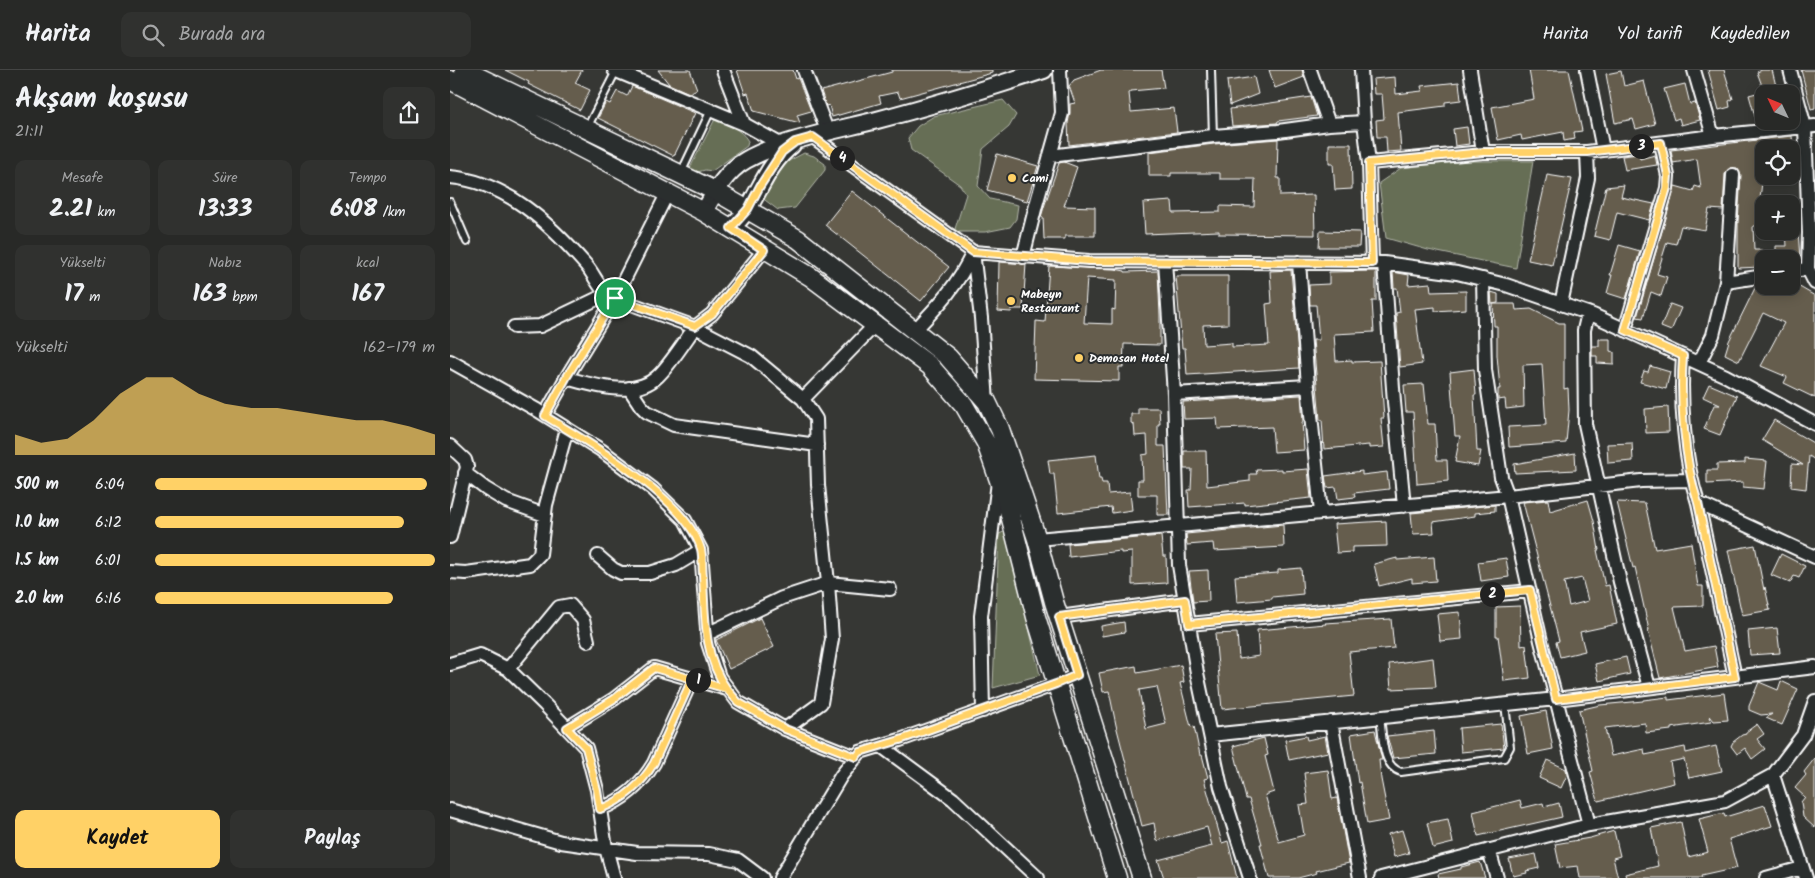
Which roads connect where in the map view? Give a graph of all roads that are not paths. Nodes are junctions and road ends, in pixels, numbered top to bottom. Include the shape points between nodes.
1 (615, 70) edge
2 (640, 70) edge
3 (723, 70) edge
4 (804, 70) edge
5 (1044, 70) edge
6 (1060, 70) edge
7 (1211, 70) edge
8 (1310, 70) edge
9 (1362, 70) edge
10 (1470, 70) edge
11 (1587, 70) edge
12 (1694, 70) edge
13 (1790, 70) edge
14 (454, 82) edge
15 (652, 86) junction
16 (711, 110) junction
17 (1364, 122) junction
18 (744, 124) junction
19 (1329, 124) junction
20 (1810, 126) edge
21 (586, 129) junction
22 (820, 135) junction
23 (1214, 136) junction
24 (1713, 136) junction
25 (788, 143) junction
26 (1661, 143) junction
27 (1603, 150) junction
28 (1483, 152) junction
29 (1587, 152) junction
30 (1050, 156) junction
31 (1369, 163) junction
32 (681, 174) junction
33 (1733, 175) dead end
34 (450, 177) edge
35 (715, 191) junction
36 (667, 194) junction
37 (450, 202) edge
38 (748, 209) junction
39 (704, 212) junction
40 (731, 228) junction
41 (467, 242) dead end
42 (764, 250) junction
43 (973, 252) junction
44 (1023, 257) junction
45 (1165, 261) junction
46 (1299, 262) junction
47 (1378, 263) junction
48 (1808, 269) junction
49 (1800, 270) edge
50 (1755, 277) edge
51 (1483, 279) junction
52 (1726, 282) junction
53 (1815, 283) edge
54 (611, 296) junction
55 (1562, 304) junction
56 (1588, 313) junction
57 (875, 325) junction
58 (695, 326) junction
59 (514, 327) dead end
60 (914, 330) junction
61 (1625, 330) junction
62 (1683, 356) junction
63 (1699, 363) junction
64 (452, 365) edge
65 (566, 378) junction
66 (1308, 386) junction
67 (629, 388) junction
68 (1174, 394) junction
69 (803, 399) junction
70 (987, 402) junction
71 (545, 416) junction
72 (1815, 424) edge
73 (567, 429) junction
74 (817, 445) junction
75 (450, 446) edge
76 (466, 473) junction
77 (998, 478) junction
78 (1690, 480) junction
79 (1598, 486) junction
80 (1508, 496) junction
81 (1698, 503) junction
82 (1404, 506) junction
83 (1321, 513) junction
84 (545, 515) junction
85 (1177, 526) junction
86 (450, 537) edge
87 (1037, 539) junction
88 (701, 550) junction
89 (598, 556) dead end
90 (1815, 557) edge
91 (450, 572) edge
92 (828, 583) junction
93 (890, 589) dead end
94 (1530, 590) junction
95 (1185, 600) junction
96 (1059, 617) junction
97 (1189, 624) junction
98 (707, 634) junction
99 (588, 641) dead end
100 (450, 664) edge
101 (1815, 667) edge
102 (508, 669) junction
103 (1077, 675) junction
104 (1735, 677) junction
105 (692, 679) junction
106 (1056, 684) junction
107 (1649, 687) junction
108 (727, 689) junction
109 (1556, 699) junction
110 (1815, 701) edge
111 (1506, 704) junction
112 (983, 711) junction
113 (1380, 717) junction
114 (1331, 722) junction
115 (567, 728) junction
116 (785, 729) junction
117 (1210, 735) junction
118 (881, 746) junction
119 (856, 757) junction
120 (1773, 775) junction
121 (600, 809) junction
122 (450, 810) edge
123 (1589, 825) junction
124 (606, 848) junction
125 (1489, 850) junction
126 (1804, 873) edge
127 (614, 878) edge
128 (762, 878) edge
129 (780, 878) edge
130 (1038, 878) edge
131 (1117, 878) edge
132 (1142, 878) edge
133 (1250, 878) edge
134 (1360, 878) edge
135 (1381, 878) edge
136 (1497, 878) edge
137 (1766, 878) edge

1 - 15 street
1 - 21 lane
2 - 15 street
3 - 18 street
4 - 22 street
5 - 22 street via 946,102
6 - 30 street via 1062,113
7 - 23 lane
8 - 19 street
9 - 17 street
10 - 28 street
11 - 27 street
12 - 24 street
13 - 20 street
14 - 21 main road
14 - 36 main road
15 - 16 street
16 - 18 street
16 - 32 lane
17 - 19 street
17 - 31 street
18 - 25 street
19 - 23 street
20 - 24 street
20 - 48 street
21 - 32 main road
22 - 25 street
22 - 43 street
23 - 30 street
24 - 26 street
25 - 35 street via 745,160
25 - 38 street
26 - 27 street
26 - 61 street via 1668,176 1667,188
27 - 29 street
28 - 29 street
28 - 31 street
29 - 55 street via 1588,178
30 - 44 street
31 - 47 street
32 - 35 main road
33 - 52 street
34 - 54 street via 499,191 533,212 586,265 598,286
35 - 38 main road
35 - 39 street
36 - 39 main road
36 - 54 street
37 - 41 lane
38 - 40 street
38 - 60 main road via 798,239
39 - 40 main road
40 - 42 main road
42 - 57 main road via 811,277
42 - 58 street via 712,314
43 - 44 street
43 - 60 street via 949,293
43 - 70 street via 982,318
44 - 45 street
45 - 46 street
45 - 68 street
46 - 47 street
46 - 66 street
47 - 51 street
47 - 82 street
48 - 49 street
48 - 53 street
50 - 52 street
51 - 55 street
51 - 80 street via 1485,370 1501,477
52 - 63 street via 1713,335
54 - 58 street
54 - 59 street via 540,326
54 - 65 street
55 - 56 street
56 - 61 street
56 - 79 street via 1584,330 1586,424
57 - 69 street
57 - 77 main road via 930,366 964,405 986,443
58 - 67 street via 658,377 641,387
58 - 69 street via 751,356
60 - 70 main road via 948,357
61 - 62 street
62 - 63 street
62 - 78 street via 1680,390
63 - 72 street
64 - 71 street
65 - 67 street via 612,389
65 - 71 street
66 - 68 street
66 - 83 street
67 - 74 street via 647,412 674,425
68 - 85 street
69 - 74 street via 816,419
70 - 87 main road via 1000,429
71 - 73 street
73 - 84 street
73 - 88 street via 653,489 685,520
74 - 92 street
75 - 76 street via 465,460
76 - 84 street via 506,501
76 - 86 street
77 - 106 main road
77 - 112 street via 981,616
78 - 79 street
78 - 81 street
79 - 80 street
79 - 107 street
80 - 82 street
80 - 94 street
81 - 90 street
81 - 104 street
82 - 83 street
83 - 85 street
84 - 91 street via 540,554 530,564 466,573
85 - 87 street
85 - 95 street
87 - 96 main road
88 - 89 street via 676,565 650,573 621,573
88 - 98 street
92 - 93 street
92 - 98 street via 782,598
92 - 116 street via 832,639 821,703
94 - 97 street
94 - 109 street
95 - 96 street
95 - 97 street
96 - 103 main road
97 - 117 street
98 - 108 street via 718,677
99 - 102 street via 583,620 570,604 559,606
100 - 102 street via 480,655
101 - 104 street
102 - 115 street
103 - 106 street
103 - 132 main road
104 - 107 street
105 - 108 street
105 - 115 street via 654,668 614,699
105 - 121 street via 648,774 626,796
106 - 112 street
106 - 131 main road
107 - 109 street
108 - 116 street via 738,702
109 - 111 street
109 - 123 street
110 - 120 street via 1803,734
111 - 113 street
111 - 113 lane via 1510,747 1504,758 1401,772 1391,767 1387,760
112 - 118 street
113 - 114 street
114 - 117 street
114 - 134 street
115 - 121 street via 586,748
116 - 119 street
117 - 133 street via 1221,787
118 - 119 street via 860,752
118 - 130 street via 953,799
119 - 129 street via 841,776
120 - 123 street via 1725,801
120 - 126 street
121 - 124 street
122 - 124 street via 562,842
123 - 125 street
124 - 127 street
124 - 128 street via 637,853 709,854 738,860
125 - 135 street
125 - 136 street
126 - 137 street

